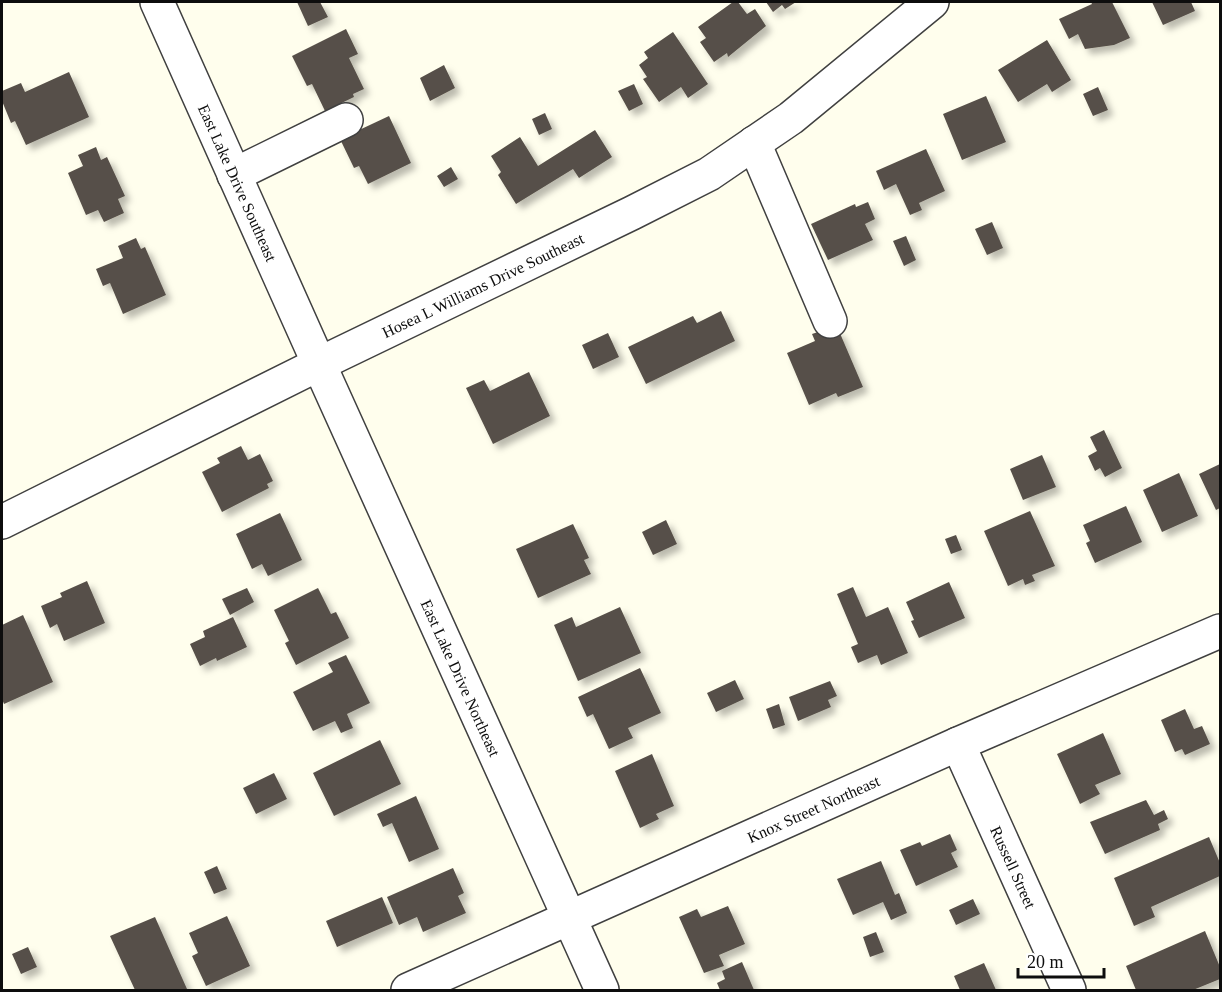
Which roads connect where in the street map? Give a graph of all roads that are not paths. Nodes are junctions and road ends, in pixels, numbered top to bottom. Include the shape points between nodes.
1 (156, 2) edge
2 (911, 8) edge
3 (346, 120) dead end
4 (754, 143) junction
5 (234, 175) junction
6 (830, 321) dead end
7 (319, 364) junction
8 (2, 522) edge
9 (1221, 631) edge
10 (958, 744) junction
11 (570, 918) junction
12 (408, 990) edge
13 (602, 990) edge
14 (1069, 990) edge

1 - 5 street, East Lake Drive Southeast
2 - 4 street, Hosea L Williams Drive Southeast via 791,118
3 - 5 street
4 - 6 street
4 - 7 street, Hosea L Williams Drive Southeast via 709,174
5 - 7 street, East Lake Drive Southeast
7 - 8 street, Hosea L Williams Drive Southeast
7 - 11 street, East Lake Drive Northeast
9 - 10 street, Knox Street Northeast
10 - 11 street, Knox Street Northeast
10 - 14 street, Russell Street
11 - 12 street, Knox Street Northeast
11 - 13 street, East Lake Drive Northeast

